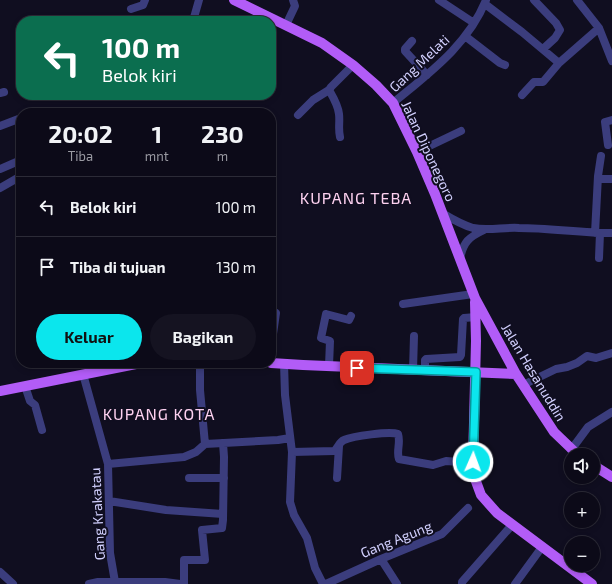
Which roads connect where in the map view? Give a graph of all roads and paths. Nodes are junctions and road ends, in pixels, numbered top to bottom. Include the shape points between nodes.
1 (145, 0) edge
2 (199, 0) edge
3 (293, 0) edge
4 (440, 0) edge
5 (534, 0) edge
6 (576, 0) edge
7 (244, 2) edge
8 (486, 2) edge
9 (131, 9) dead end
10 (194, 16) edge
11 (270, 16) edge
12 (276, 20) edge
13 (474, 23) junction
14 (286, 25) junction
15 (599, 28) junction
16 (466, 36) junction
17 (412, 41) dead end
18 (543, 49) junction
19 (612, 61) edge
20 (559, 63) junction
21 (353, 65) junction
22 (505, 65) dead end
23 (426, 75) junction
24 (329, 90) junction
25 (522, 95) dead end
26 (394, 103) junction
27 (298, 115) dead end
28 (16, 120) edge
29 (612, 120) edge
30 (0, 126) edge
31 (461, 131) dead end
32 (340, 136) dead end
33 (608, 145) dead end
34 (417, 152) junction
35 (601, 156) dead end
36 (16, 162) edge
37 (0, 169) edge
38 (16, 179) edge
39 (612, 179) edge
40 (598, 180) junction
41 (0, 188) edge
42 (442, 213) junction
43 (484, 230) junction
44 (598, 233) junction
45 (612, 233) edge
46 (599, 258) dead end
47 (460, 259) junction
48 (474, 296) junction
49 (403, 304) dead end
50 (351, 316) dead end
51 (476, 317) junction
52 (492, 330) junction
53 (414, 336) dead end
54 (476, 341) junction
55 (612, 353) edge
56 (276, 363) edge
57 (284, 363) junction
58 (329, 366) junction
59 (115, 368) edge
60 (200, 368) edge
61 (413, 370) junction
62 (425, 370) junction
63 (476, 372) junction
64 (83, 374) junction
65 (516, 374) junction
66 (523, 385) junction
67 (25, 386) junction
68 (0, 391) edge
69 (612, 412) edge
70 (42, 430) dead end
71 (290, 438) junction
72 (223, 443) junction
73 (205, 444) junction
74 (339, 446) junction
75 (569, 448) edge
76 (577, 448) edge
77 (292, 452) junction
78 (473, 462) junction
79 (108, 464) junction
80 (600, 469) edge
81 (612, 477) edge
82 (189, 478) dead end
83 (224, 478) junction
84 (337, 478) dead end
85 (109, 501) junction
86 (468, 508) dead end
87 (223, 514) junction
88 (512, 525) junction
89 (542, 547) junction
90 (381, 559) junction
91 (0, 572) edge
92 (585, 582) edge
93 (115, 583) edge
94 (13, 584) edge
95 (89, 584) edge
96 (180, 584) edge
97 (184, 584) edge
98 (322, 584) edge
99 (326, 584) edge
100 (397, 584) edge
101 (462, 584) edge
102 (515, 584) edge

1 - 9 street via 143,4
2 - 10 street
3 - 14 street via 295,6
4 - 13 street
5 - 18 street via 560,30
6 - 15 street
7 - 11 main road, Jalan Diponegoro
8 - 13 street, Gang Melati
8 - 18 street
12 - 14 main road, Jalan Diponegoro
13 - 16 street, Gang Melati
14 - 21 main road, Jalan Diponegoro via 322,43
15 - 19 street
15 - 20 street
16 - 22 street
16 - 23 street, Gang Melati via 445,60
17 - 23 street via 405,51
18 - 20 street
20 - 25 street via 543,82 534,82
21 - 24 street
21 - 26 main road, Jalan Diponegoro
23 - 26 street, Gang Melati
24 - 27 street via 313,100
24 - 32 street via 338,110
26 - 34 main road, Jalan Diponegoro
28 - 30 street
29 - 33 street via 605,122
31 - 34 street
34 - 42 main road, Jalan Diponegoro
35 - 40 street
36 - 37 street
38 - 41 street
39 - 40 street
40 - 44 street
42 - 43 street via 472,228
42 - 47 main road, Jalan Diponegoro
43 - 44 street via 518,228
43 - 47 street via 465,242
44 - 45 street
44 - 46 street
47 - 48 main road, Jalan Diponegoro
48 - 49 street
48 - 51 main road
48 - 52 main road, Jalan Hasanuddin
50 - 58 street via 349,320 326,314 321,338 330,341
51 - 54 main road
51 - 62 street via 463,319 460,357 426,359
52 - 54 main road via 481,332
52 - 65 main road, Jalan Hasanuddin
53 - 61 street
54 - 63 main road
55 - 66 street via 596,358 587,356 577,363 556,369
56 - 57 main road
57 - 58 main road
57 - 71 street
58 - 61 main road
59 - 64 main road
60 - 73 street
61 - 62 main road
62 - 63 main road
63 - 65 main road
63 - 78 main road
64 - 67 main road
64 - 79 street, Gang Krakatau
65 - 66 main road, Jalan Hasanuddin
66 - 75 main road, Jalan Hasanuddin via 554,432
67 - 68 main road
67 - 70 street
69 - 76 street via 588,427
71 - 72 street
71 - 77 street
72 - 73 street
72 - 83 street
73 - 79 street via 196,452 184,456
74 - 77 street via 334,451
74 - 78 street via 347,439 394,433 398,434 400,441 399,459 433,465 446,461
74 - 84 street
77 - 98 street via 290,502 307,538
78 - 88 main road via 474,476 481,495
79 - 85 street, Gang Krakatau
80 - 81 main road
82 - 83 street
83 - 87 street
85 - 87 street via 166,510
85 - 93 street, Gang Krakatau via 110,553
86 - 90 street, Gang Agung via 442,534
87 - 97 street via 222,528 202,530 205,560 184,560
88 - 89 main road
88 - 101 street
89 - 92 main road
89 - 102 street
90 - 99 street, Gang Agung
90 - 100 street
91 - 94 street
93 - 95 street
93 - 96 street

